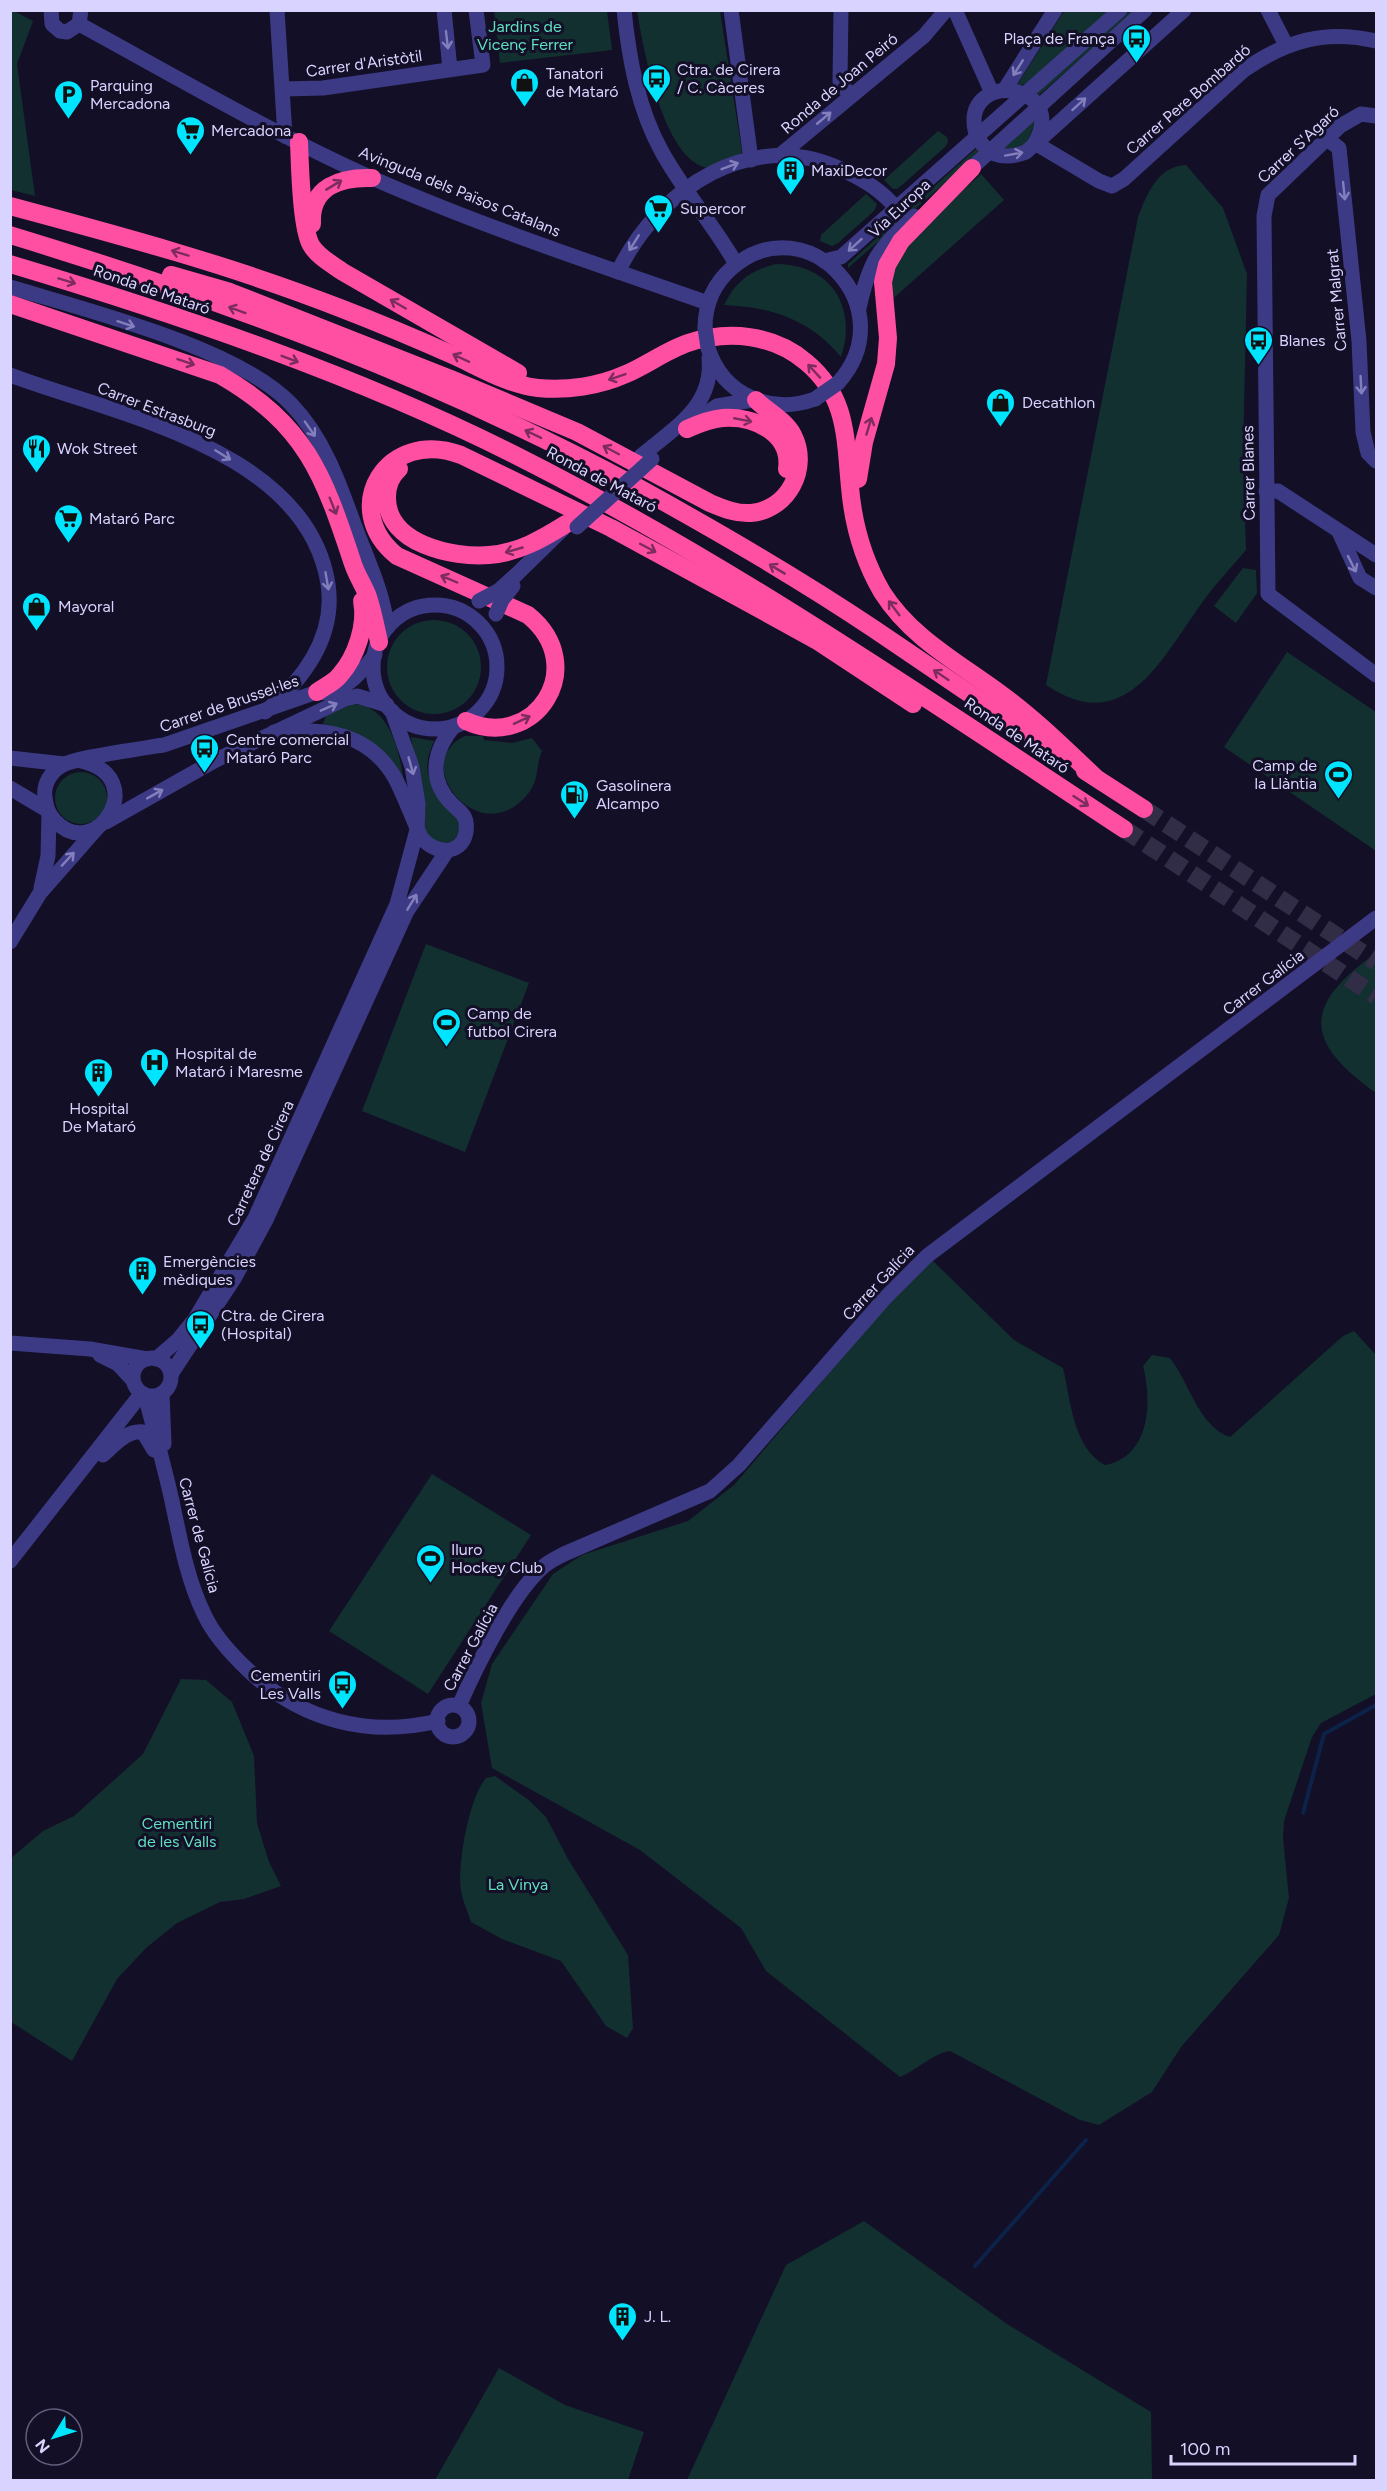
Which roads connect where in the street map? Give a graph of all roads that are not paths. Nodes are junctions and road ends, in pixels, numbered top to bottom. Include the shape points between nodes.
1 (51, 10) edge
2 (277, 10) edge
3 (444, 10) edge
4 (476, 10) edge
5 (624, 10) edge
6 (731, 10) edge
7 (841, 10) edge
8 (946, 10) edge
9 (956, 10) edge
10 (1054, 10) edge
11 (1120, 10) edge
12 (1145, 10) edge
13 (1184, 10) edge
14 (1268, 10) edge
15 (80, 17) edge
16 (1377, 41) edge
17 (1286, 45) junction
18 (450, 69) junction
19 (283, 89) junction
20 (999, 91) junction
21 (1026, 94) junction
22 (850, 96) junction
23 (1038, 108) junction
24 (1374, 115) edge
25 (978, 138) junction
26 (292, 139) junction
27 (1327, 139) junction
28 (1035, 143) junction
29 (989, 151) junction
30 (779, 156) junction
31 (751, 160) junction
32 (972, 168) junction
33 (372, 178) junction
34 (685, 189) junction
35 (10, 206) edge
36 (896, 208) junction
37 (1264, 216) joint
38 (10, 235) edge
39 (91, 260) junction
40 (824, 261) junction
41 (10, 264) edge
42 (736, 264) junction
43 (618, 272) junction
44 (10, 287) edge
45 (374, 290) junction
46 (708, 303) junction
47 (10, 304) edge
48 (859, 308) junction
49 (708, 349) junction
50 (10, 375) edge
51 (555, 388) junction
52 (755, 400) junction
53 (687, 429) junction
54 (1371, 444) edge
55 (647, 457) junction
56 (1377, 461) edge
57 (682, 488) junction
58 (1266, 491) junction
59 (853, 504) junction
60 (571, 523) junction
61 (611, 528) junction
62 (1339, 532) junction
63 (1377, 555) edge
64 (520, 576) junction
65 (358, 579) junction
66 (1377, 588) edge
67 (414, 609) junction
68 (380, 642) junction
69 (1377, 675) edge
70 (496, 678) junction
71 (317, 692) junction
72 (390, 708) junction
73 (265, 712) junction
74 (460, 723) junction
75 (274, 732) junction
76 (10, 758) edge
77 (81, 760) junction
78 (64, 764) junction
79 (1037, 773) junction
80 (1095, 777) junction
81 (10, 788) edge
82 (1144, 809) tunnel mouth
83 (48, 812) junction
84 (101, 825) junction
85 (1124, 829) tunnel mouth
86 (417, 830) junction
87 (447, 850) junction
88 (40, 893) junction
89 (1377, 918) edge
90 (10, 942) edge
91 (10, 1343) edge
92 (90, 1349) junction
93 (151, 1359) junction
94 (171, 1374) junction
95 (133, 1380) junction
96 (162, 1393) junction
97 (144, 1394) junction
98 (166, 1474) junction
99 (74, 1481) junction
100 (10, 1561) edge
101 (459, 1706) junction
102 (438, 1721) junction

1 - 15 street via 52,24 60,31 71,31
2 - 19 street
3 -> 18 street
4 - 18 street, Carrer d'Aristòtil via 483,64
5 - 34 street via 643,109 662,152
6 - 31 street
7 - 22 street via 840,81
8 - 22 street, Ronda de Joan Peiró via 924,36
9 - 20 street
10 -> 20 street
11 - 21 street, Via Europa
12 - 23 street, Via Europa
28 -> 13 street
14 - 17 street
15 - 26 street, Avinguda dels Països Catalans
16 - 17 street, Carrer Pere Bombardó via 1344,36
17 - 28 street, Carrer Pere Bombardó via 1244,70 1117,184 1098,181
18 - 19 street, Carrer d'Aristòtil via 323,88
19 - 26 street
20 - 21 street
20 - 25 street via 985,99 977,111
21 - 23 street
21 - 25 street, Via Europa
30 -> 22 street, Ronda de Joan Peiró
23 - 28 street via 1042,124
23 - 29 street, Via Europa
24 - 27 street, Carrer S'Agaró via 1352,118
25 - 29 street
25 - 36 street, Via Europa
26 - 33 street, Avinguda dels Països Catalans
26 - 45 highway via 312,246 319,255
27 - 37 street, Carrer S'Agaró via 1268,195
27 -> 54 street, Carrer Malgrat via 1339,148
29 -> 28 street via 1010,156 1026,152
29 - 32 street, Via Europa
30 - 31 street
30 - 36 street via 799,155 833,165 883,192
34 -> 31 street via 699,179
32 - 48 street, Via Europa via 879,250 866,276
59 -> 32 highway via 864,442 886,364 888,338 883,289 887,265 901,241
33 - 43 street, Avinguda dels Països Catalans
45 -> 33 highway via 366,278 320,248 312,218 316,203 327,188 344,179
34 - 42 street
34 -> 43 street via 649,221
51 -> 35 highway via 508,380 384,325 263,279
36 -> 40 street, Via Europa via 841,257
37 - 58 street, Carrer Blanes
38 - 39 highway, Ronda de Mataró
57 -> 39 highway via 577,432 230,292 135,264
80 -> 39 highway, Ronda de Mataró via 818,593 638,488 539,436 432,385 322,341
40 - 42 street via 805,252 785,249 754,254
40 - 48 street via 846,281
41 -> 79 highway, Ronda de Mataró via 216,331 398,402 515,455 663,533 764,592
42 - 46 street
43 - 46 street, Avinguda dels Països Catalans
44 -> 68 street via 215,356 265,383 291,404 325,453 342,489 383,607
51 -> 45 highway via 510,369
46 - 49 street, bridge
47 -> 65 highway via 197,365 251,393 297,435 314,460
48 - 52 street, bridge via 861,335 857,353 838,383 824,394 789,405
49 - 52 street via 725,380
49 - 55 street via 709,382 695,408
50 -> 73 street, Carrer Estrasburg via 170,430 215,450 272,490 307,527 323,562 329,616 320,646 300,678
59 -> 51 highway via 847,436 836,402 806,362 771,342 742,336 717,337 688,344 612,380
52 - 53 street via 717,406
52 - 57 highway via 787,427 797,445 798,472 790,489 769,507 744,513 724,509
53 - 55 street
53 -> 57 highway via 722,418 758,423 770,429 782,443 788,465 778,488 759,502 737,503
54 - 56 street, Carrer Malgrat
55 - 60 street
58 - 62 street via 1278,491
58 - 69 street, Carrer Blanes via 1268,594
80 -> 59 highway via 1004,696 908,625 884,595 869,567
60 -> 61 highway via 511,551 486,555 443,550 416,541 400,530 388,510 388,486 394,473 407,462 442,457 592,524
60 - 64 street
74 -> 61 highway via 504,726 536,712 555,683 554,647 528,615 390,550 378,533 371,504 375,486 386,468 415,450 449,451
61 -> 79 highway via 819,642 981,746
62 - 63 street
62 -> 66 street via 1360,578
64 - 67 street, bridge via 479,601 425,600
64 - 70 street, bridge via 496,614 495,636 501,665
65 - 68 highway via 368,597
65 - 71 highway via 363,613 356,647 340,675
67 - 68 street via 399,617
67 - 70 street via 450,607 475,620 492,642
68 - 71 street, Carrer de Brussel·les via 348,683
68 - 72 street via 374,676
70 - 74 street via 486,703
71 - 73 street, Carrer de Brussel·les
72 - 74 street via 421,727
75 -> 72 street via 357,696
72 -> 86 street, Carretera de Cirera via 414,775
73 - 77 street, Carrer de Brussel·les via 164,745
74 - 87 street, Carretera de Cirera via 438,749 435,770 446,798 464,816 466,830 462,842
84 -> 75 street
75 - 86 street via 329,731 362,743 395,778
76 - 78 street
77 - 78 street
77 - 84 street via 93,763 110,778 115,793 114,805
78 - 83 street via 47,782 44,793
79 -> 85 highway, Ronda de Mataró
80 - 82 highway
81 - 83 street
83 - 84 street via 60,826 75,832
83 - 88 street via 48,856
88 -> 84 street
86 - 87 street via 426,844
86 - 93 street, Carretera de Cirera via 396,904 255,1218 195,1319 178,1340
94 -> 87 street, Carretera de Cirera via 235,1277 266,1221 407,911
88 - 90 street
89 - 101 street, Carrer Galícia via 927,1256 884,1299 739,1465 710,1491 544,1566 525,1586
91 - 92 street
92 - 93 street
92 - 95 street via 118,1364
93 - 94 street via 164,1362
93 - 95 street via 136,1366
94 - 96 street
95 - 97 street
96 - 97 street
96 - 98 street
97 - 98 street
97 - 99 street
98 - 99 street via 143,1432 136,1431
98 - 102 street, Carrer de Galícia via 189,1575 204,1614 238,1661 266,1687 308,1712 340,1723 375,1728 412,1727
99 - 100 street
101 - 102 street via 446,1707
101 - 102 street via 469,1719 462,1735 446,1735

